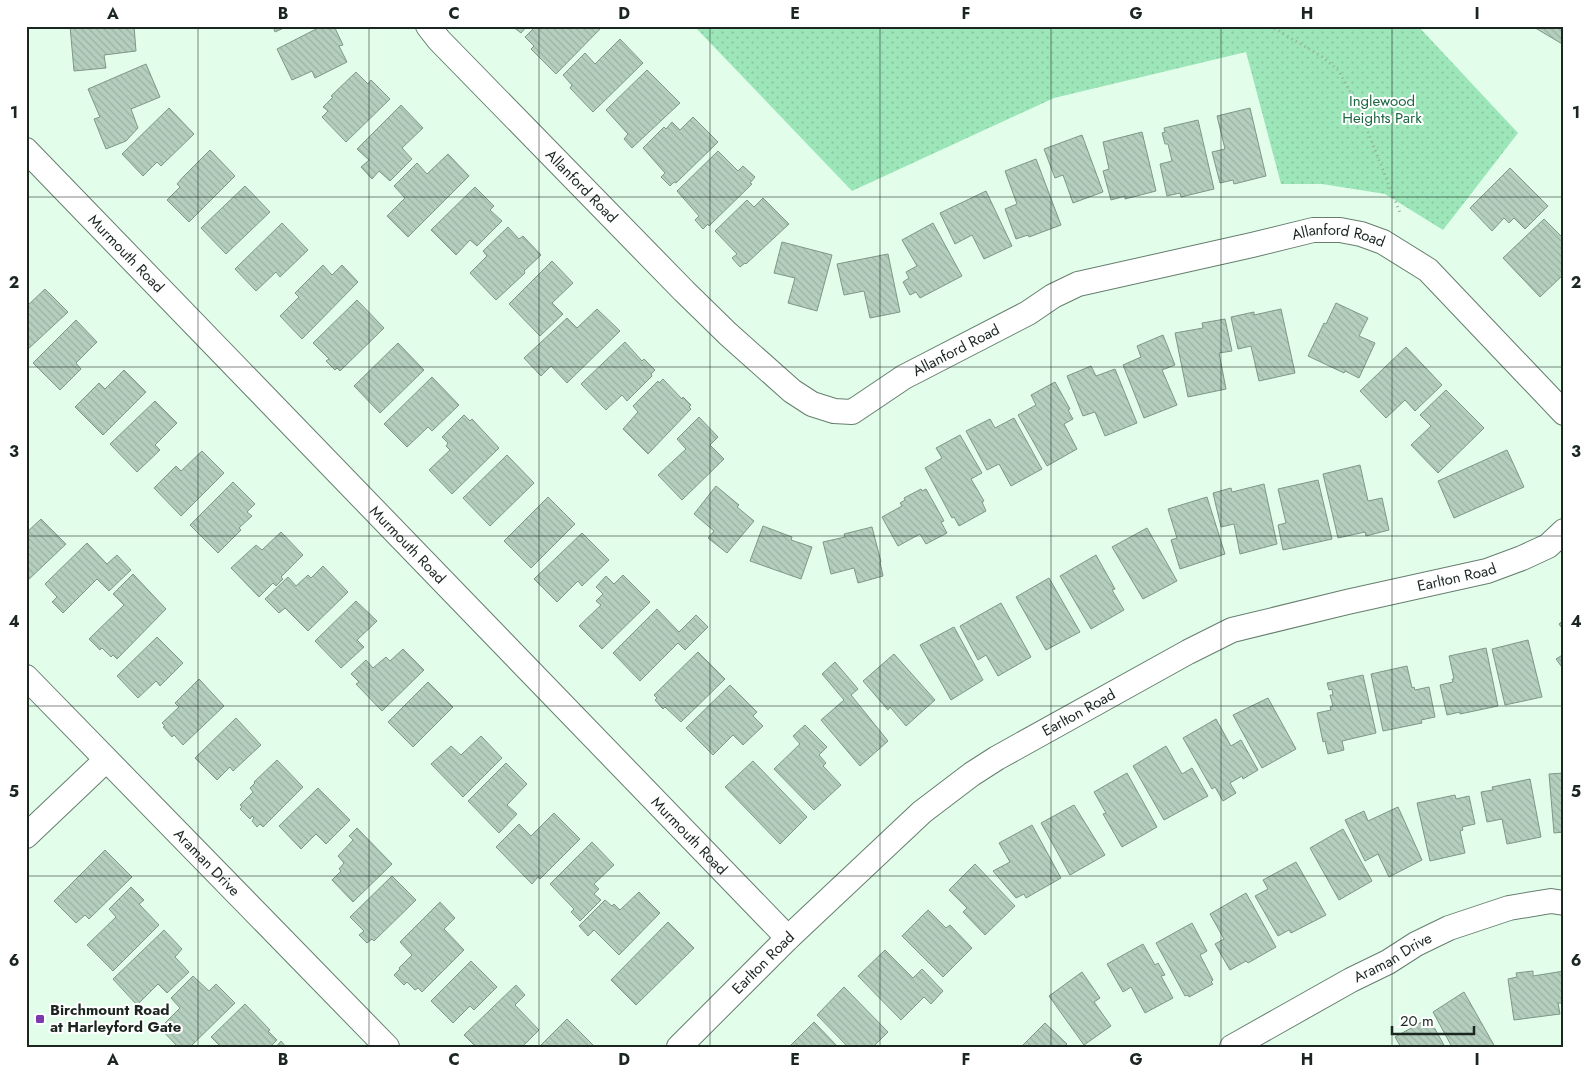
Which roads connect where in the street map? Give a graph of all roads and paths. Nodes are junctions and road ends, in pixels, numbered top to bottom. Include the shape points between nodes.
1 (428, 26) edge
2 (1270, 26) edge
3 (26, 150) edge
4 (1400, 214) dead end
5 (1564, 413) edge
6 (1564, 530) edge
7 (26, 677) edge
8 (106, 760) junction
9 (26, 836) edge
10 (1564, 903) edge
11 (788, 938) junction
12 (387, 1047) edge
13 (679, 1047) edge
14 (1232, 1047) edge

1 - 5 street, Allanford Road via 728,334 792,391 812,404 834,411 852,412 904,378 1078,284 1313,230 1340,230 1383,242 1428,270
2 - 4 path via 1321,56 1338,70 1356,102
3 - 11 street, Murmouth Road
6 - 11 street, Earlton Road via 1548,546 1487,571 1232,630 1188,652 972,774 922,812
7 - 8 street, Araman Drive
8 - 9 street
8 - 12 street, Araman Drive
10 - 14 street, Araman Drive via 1551,901 1508,908 1449,928
11 - 13 street, Earlton Road

